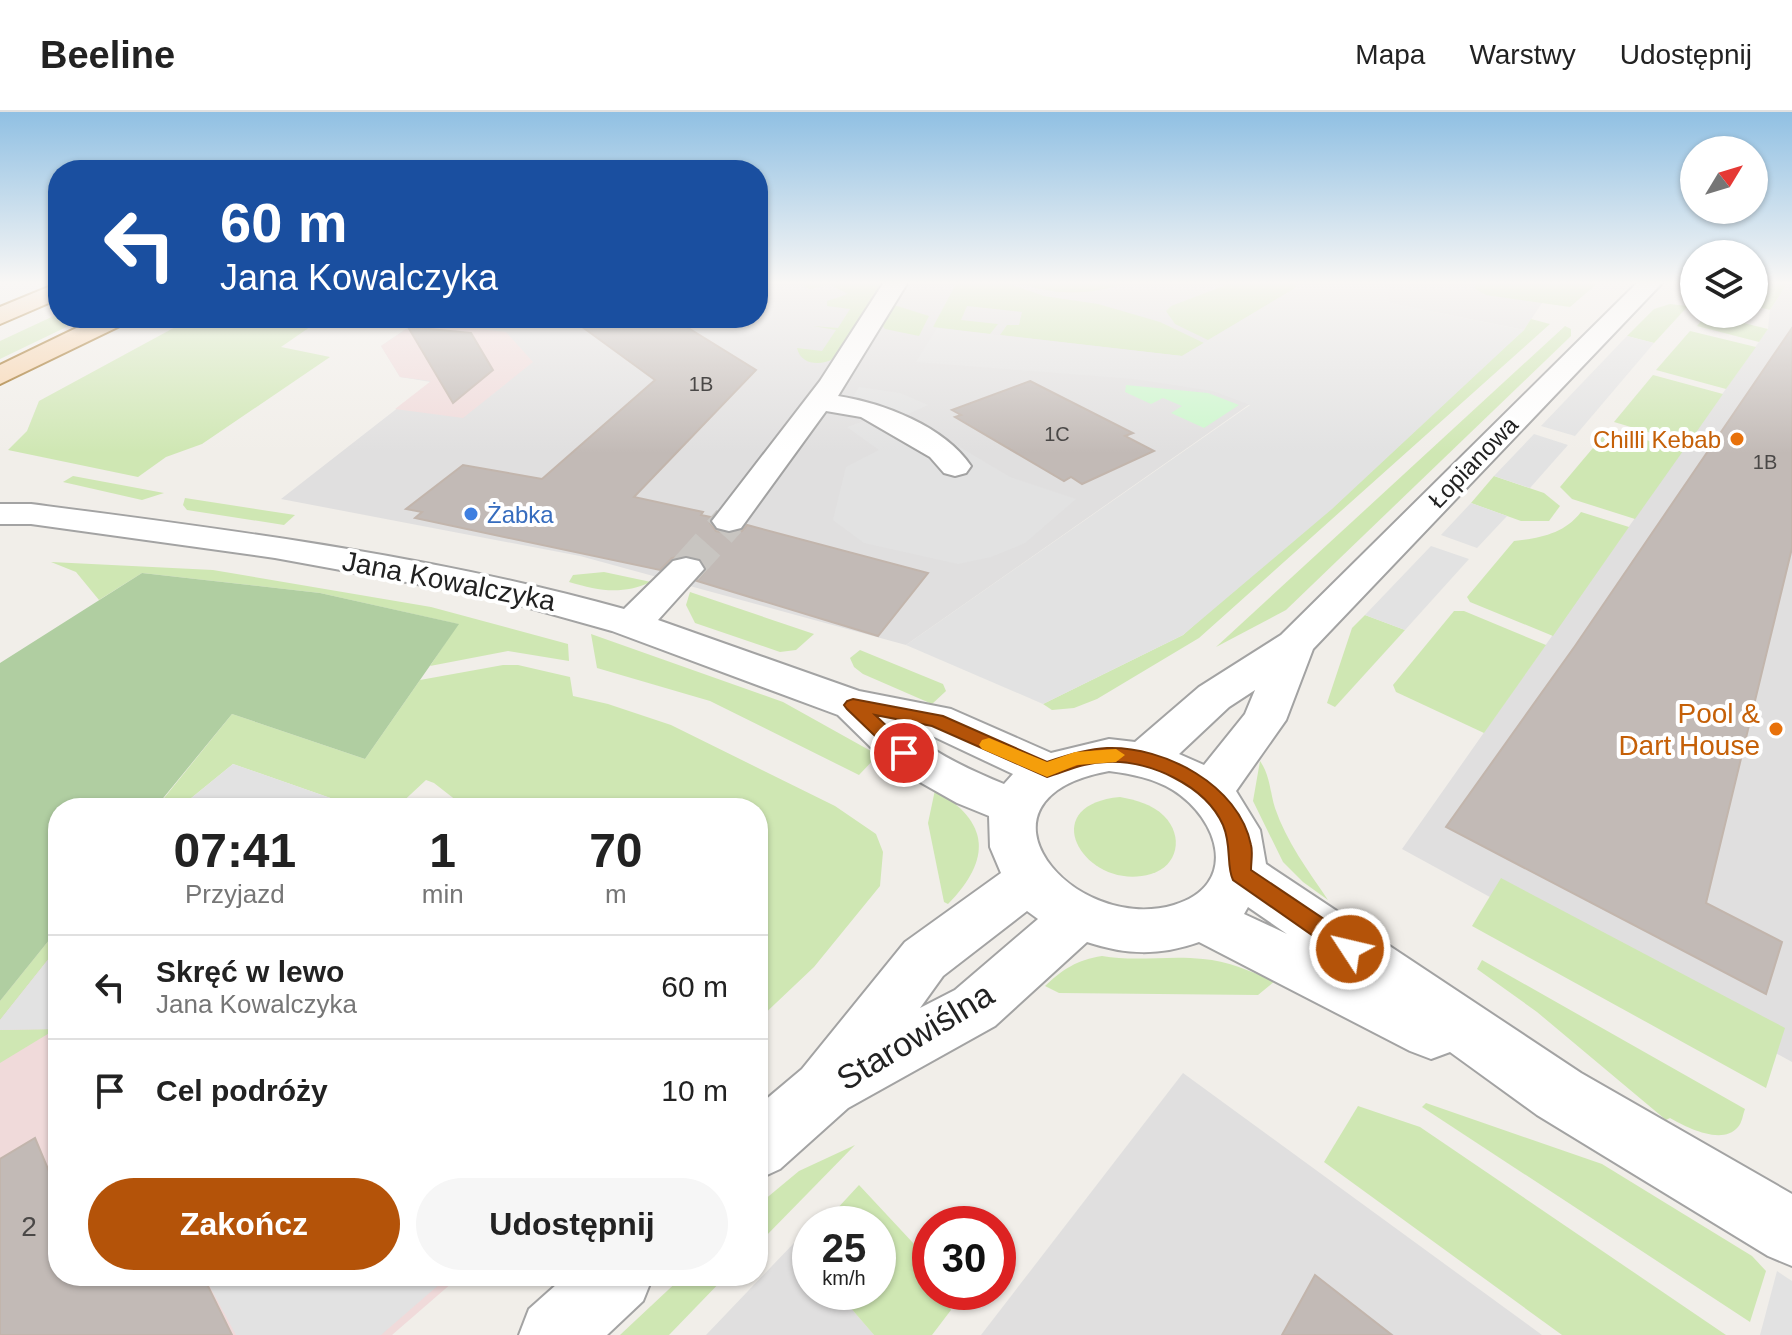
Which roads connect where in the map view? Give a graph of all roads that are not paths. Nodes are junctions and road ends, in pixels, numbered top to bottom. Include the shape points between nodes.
1 (74, 339) edge
2 (859, 339) edge
3 (1595, 339) edge
4 (0, 376) edge
5 (818, 401) junction
6 (955, 466) dead end
7 (10, 509) edge
8 (729, 521) tunnel mouth
9 (686, 569) tunnel mouth
10 (632, 624) junction
11 (1295, 644) junction
12 (853, 705) junction
13 (1145, 759) junction
14 (1047, 770) junction
15 (1209, 793) junction
16 (1015, 807) junction
17 (1241, 874) junction
18 (1030, 880) junction
19 (1078, 917) junction
20 (1203, 919) junction
21 (824, 1090) junction
22 (1559, 1094) junction
23 (768, 1138) edge
24 (1792, 1232) edge
25 (607, 1286) edge
26 (555, 1335) edge

1 - 4 main road
2 - 5 street
3 - 11 street, Łopianowa
5 - 6 street via 870,410 941,450
5 - 8 street
7 - 10 street, Jana Kowalczyka via 305,552 496,587
9 - 10 street
10 - 12 street, Jana Kowalczyka
11 - 13 street, Łopianowa via 1214,697
11 - 15 street, Łopianowa via 1264,720
12 - 14 street, Jana Kowalczyka via 936,720
12 - 16 street, Jana Kowalczyka via 904,753
13 - 14 street via 1109,755 1075,759
13 - 15 street via 1179,772
14 - 16 street via 1027,786
15 - 17 street via 1230,817 1241,845
16 - 18 street via 1011,831 1016,856
17 - 20 street via 1227,900
17 - 22 street
18 - 19 street
18 - 21 street, Starowiślna via 924,959
19 - 20 street via 1121,931 1165,931
19 - 21 street, Starowiślna via 975,1008
20 - 22 street
21 - 23 street, Starowiślna
22 - 24 street
25 - 26 street

